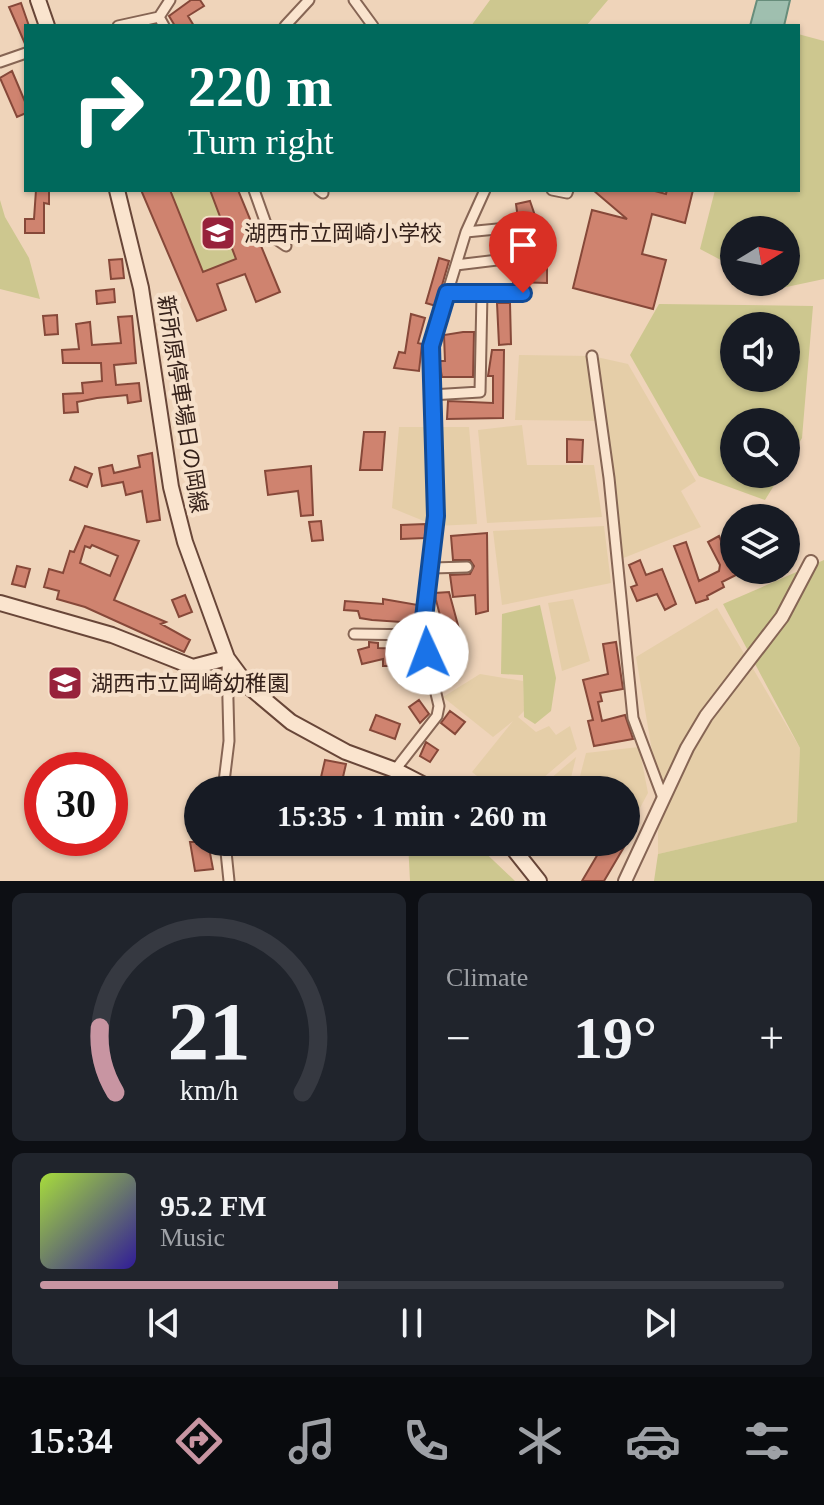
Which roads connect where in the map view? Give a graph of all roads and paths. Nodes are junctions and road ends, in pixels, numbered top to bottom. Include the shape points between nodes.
1 (38, 0) edge
2 (170, 0) edge
3 (309, 0) edge
4 (356, 1) edge
5 (162, 22) edge
6 (46, 24) edge
7 (140, 24) edge
8 (287, 24) edge
9 (372, 24) edge
10 (24, 54) edge
11 (0, 62) edge
12 (117, 192) edge
13 (255, 192) edge
14 (484, 192) edge
15 (528, 226) dead end
16 (466, 232) junction
17 (286, 246) dead end
18 (523, 257) dead end
19 (456, 265) junction
20 (447, 293) junction
21 (482, 293) junction
22 (523, 293) dead end
23 (592, 356) dead end
24 (431, 395) junction
25 (811, 562) dead end
26 (467, 567) dead end
27 (432, 568) junction
28 (0, 603) edge
29 (354, 634) dead end
30 (422, 635) junction
31 (227, 658) junction
32 (395, 770) junction
33 (225, 776) edge
34 (407, 776) edge
35 (663, 798) junction
36 (226, 856) edge
37 (519, 856) edge
38 (229, 881) edge
39 (539, 881) edge
40 (625, 881) edge

1 - 6 main road
2 - 5 street
3 - 8 street
4 - 9 street
5 - 7 street
10 - 11 street
12 - 31 main road, 新所原停車場日の岡線 via 141,288 171,487
13 - 17 street via 270,235
14 - 16 street
15 - 16 street
16 - 19 street
18 - 19 street
19 - 20 street
20 - 21 street
20 - 24 street via 431,346
21 - 22 street
21 - 24 street via 480,392
23 - 35 street via 633,718
24 - 27 street via 436,516
25 - 35 street via 782,617 706,716
26 - 27 street
27 - 30 street
28 - 31 main road via 112,635 193,667
29 - 30 street
30 - 32 street via 439,706 437,716
31 - 32 main road, 新所原停車場日の岡線 via 247,685 291,722 346,752
31 - 33 street
32 - 34 main road, 新所原停車場日の岡線
35 - 40 street
36 - 38 street
37 - 39 main road

